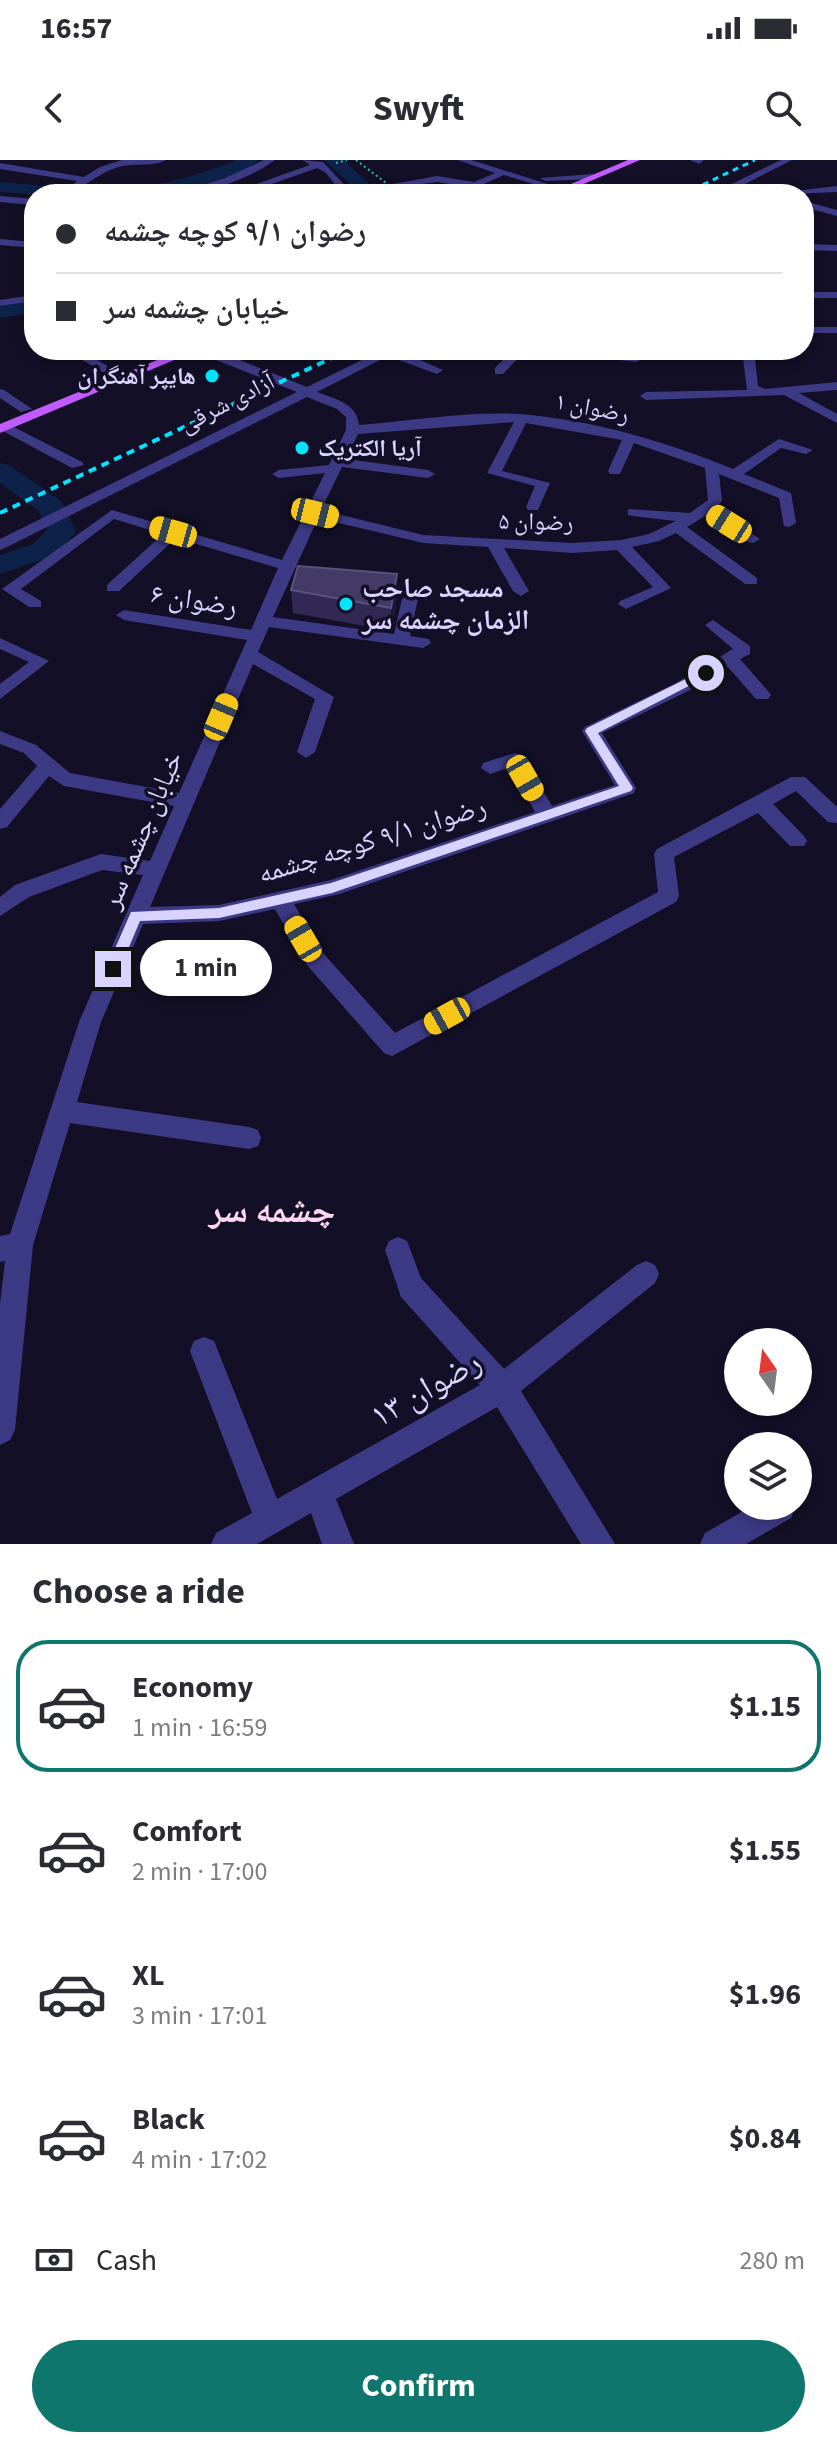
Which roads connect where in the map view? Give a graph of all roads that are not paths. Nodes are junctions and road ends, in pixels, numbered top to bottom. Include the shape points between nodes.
1 (162, 160) edge
2 (271, 160) edge
3 (307, 160) edge
4 (462, 160) edge
5 (636, 160) edge
6 (655, 160) edge
7 (788, 160) edge
8 (1, 162) edge
9 (129, 162) edge
10 (55, 164) dead end
11 (320, 164) junction
12 (38, 172) junction
13 (508, 174) junction
14 (593, 177) junction
15 (432, 179) junction
16 (85, 180) junction
17 (79, 184) edge
18 (214, 184) edge
19 (261, 184) edge
20 (339, 184) edge
21 (448, 184) edge
22 (478, 184) edge
23 (536, 184) edge
24 (579, 184) edge
25 (587, 184) edge
26 (737, 184) edge
27 (837, 189) edge
28 (814, 192) edge
29 (0, 199) edge
30 (24, 201) edge
31 (814, 207) edge
32 (837, 213) edge
33 (0, 242) edge
34 (24, 244) edge
35 (814, 247) edge
36 (837, 248) edge
37 (814, 295) edge
38 (837, 295) edge
39 (24, 299) edge
40 (0, 303) edge
41 (814, 330) edge
42 (837, 330) edge
43 (90, 360) edge
44 (155, 360) edge
45 (161, 360) edge
46 (233, 360) edge
47 (370, 360) edge
48 (412, 360) edge
49 (510, 360) edge
50 (750, 360) edge
51 (437, 370) dead end
52 (499, 371) dead end
53 (113, 373) junction
54 (837, 386) edge
55 (758, 391) junction
56 (303, 392) junction
57 (0, 393) edge
58 (789, 393) junction
59 (698, 395) junction
60 (646, 396) dead end
61 (26, 409) junction
62 (693, 411) dead end
63 (522, 419) junction
64 (837, 419) edge
65 (2, 422) edge
66 (353, 430) junction
67 (630, 437) junction
68 (806, 450) dead end
69 (77, 465) dead end
70 (337, 465) junction
71 (712, 468) junction
72 (615, 471) dead end
73 (279, 474) dead end
74 (428, 474) dead end
75 (732, 476) junction
76 (533, 507) dead end
77 (633, 512) dead end
78 (315, 513) junction
79 (699, 513) junction
80 (789, 523) dead end
81 (676, 526) junction
82 (173, 532) junction
83 (753, 539) dead end
84 (0, 545) edge
85 (494, 545) junction
86 (621, 545) junction
87 (287, 566) junction
88 (751, 581) dead end
89 (113, 588) dead end
90 (521, 591) dead end
91 (410, 599) dead end
92 (35, 604) dead end
93 (626, 604) dead end
94 (124, 615) dead end
95 (713, 625) dead end
96 (256, 637) junction
97 (401, 640) junction
98 (0, 643) edge
99 (423, 643) dead end
100 (730, 658) junction
101 (0, 693) edge
102 (762, 695) dead end
103 (0, 737) edge
104 (306, 752) dead end
105 (48, 765) junction
106 (490, 768) dead end
107 (185, 801) junction
108 (760, 803) junction
109 (547, 815) junction
110 (835, 817) dead end
111 (0, 822) edge
112 (797, 841) dead end
113 (156, 869) junction
114 (0, 888) edge
115 (22, 891) junction
116 (280, 899) junction
117 (0, 908) edge
118 (136, 916) junction
119 (61, 1111) junction
120 (249, 1138) dead end
121 (10, 1247) edge
122 (398, 1250) dead end
123 (646, 1274) dead end
124 (204, 1351) dead end
125 (502, 1388) junction
126 (0, 1430) edge
127 (318, 1492) junction
128 (270, 1519) junction
129 (758, 1520) edge
130 (227, 1544) edge
131 (338, 1544) edge
132 (599, 1544) edge
133 (716, 1544) edge

1 - 9 street
2 - 18 street
3 - 11 street
4 - 13 street
5 - 14 main road
6 - 25 main road
7 - 26 street
8 - 12 street
9 - 16 street
10 - 12 street
11 - 19 street
11 - 20 street
12 - 16 street
13 - 14 street
13 - 22 street
13 - 23 street
14 - 24 main road
15 - 15 street via 408,174
15 - 21 street
16 - 17 street
27 - 28 street
29 - 30 street
31 - 32 street
33 - 34 street
35 - 36 street
37 - 38 street
39 - 40 street
41 - 42 street
43 - 53 street
44 - 53 main road
45 - 65 main road
46 - 56 street
47 - 56 street, آزادی شرقی
48 - 51 street
49 - 52 street
50 - 55 street
53 - 61 main road
54 - 58 street
55 - 58 street
55 - 59 street
56 - 66 street via 342,406 352,416
56 - 84 street, آزادی شرقی
57 - 61 street
58 - 64 street
59 - 60 street
59 - 62 street
61 - 65 main road
63 - 66 street, رضوان ۱
63 - 67 street, رضوان ۱
63 - 76 street via 494,473 543,483
65 - 69 street
66 - 70 street, خیابان چشمه سر
67 - 71 street, رضوان ۱
67 - 72 street
68 - 75 street via 779,443
70 - 73 street
70 - 74 street
70 - 78 street, خیابان چشمه سر
71 - 75 street, رضوان ۱
71 - 79 street via 715,501
75 - 80 street, رضوان ۱ via 786,496
77 - 79 street
78 - 85 street, رضوان ۵ via 423,539
78 - 87 street, خیابان چشمه سر
79 - 81 street, رضوان ۵
79 - 83 street
81 - 86 street, رضوان ۵ via 654,538
81 - 88 street
82 - 87 street
82 - 89 street
82 - 92 street via 112,514 10,589
85 - 86 street, رضوان ۵
85 - 90 street
86 - 93 street via 663,588
87 - 96 street, خیابان چشمه سر
91 - 97 street
94 - 96 street, رضوان ۶
95 - 100 street via 744,650
96 - 97 street, رضوان ۶
96 - 104 street via 325,697
96 - 107 street, خیابان چشمه سر
97 - 99 street, رضوان ۶
98 - 101 street via 41,661
100 - 102 street
100 - 109 street, رضوان ۹/۱ کوچه چشمه via 591,731 627,788
103 - 105 street via 30,749
105 - 107 street via 64,779
105 - 111 street
106 - 109 street via 515,759
107 - 113 street, خیابان چشمه سر
108 - 110 street via 798,782
108 - 112 street
108 - 116 street via 664,854 669,896 392,1046 315,959
109 - 116 street, رضوان ۹/۱ کوچه چشمه via 332,888
113 - 115 street via 101,862
113 - 118 street, خیابان چشمه سر
114 - 115 street
115 - 117 street
116 - 118 street, رضوان ۹/۱ کوچه چشمه via 219,913
118 - 119 street, خیابان چشمه سر via 90,1022
119 - 120 street
119 - 121 street, خیابان چشمه سر
121 - 126 street, خیابان چشمه سر
122 - 125 street via 411,1287
123 - 125 street, رضوان ۱۳
124 - 128 street
125 - 127 street, رضوان ۱۳
125 - 132 street
127 - 128 street, رضوان ۱۳
127 - 131 street
128 - 130 street, رضوان ۱۳
129 - 133 street

